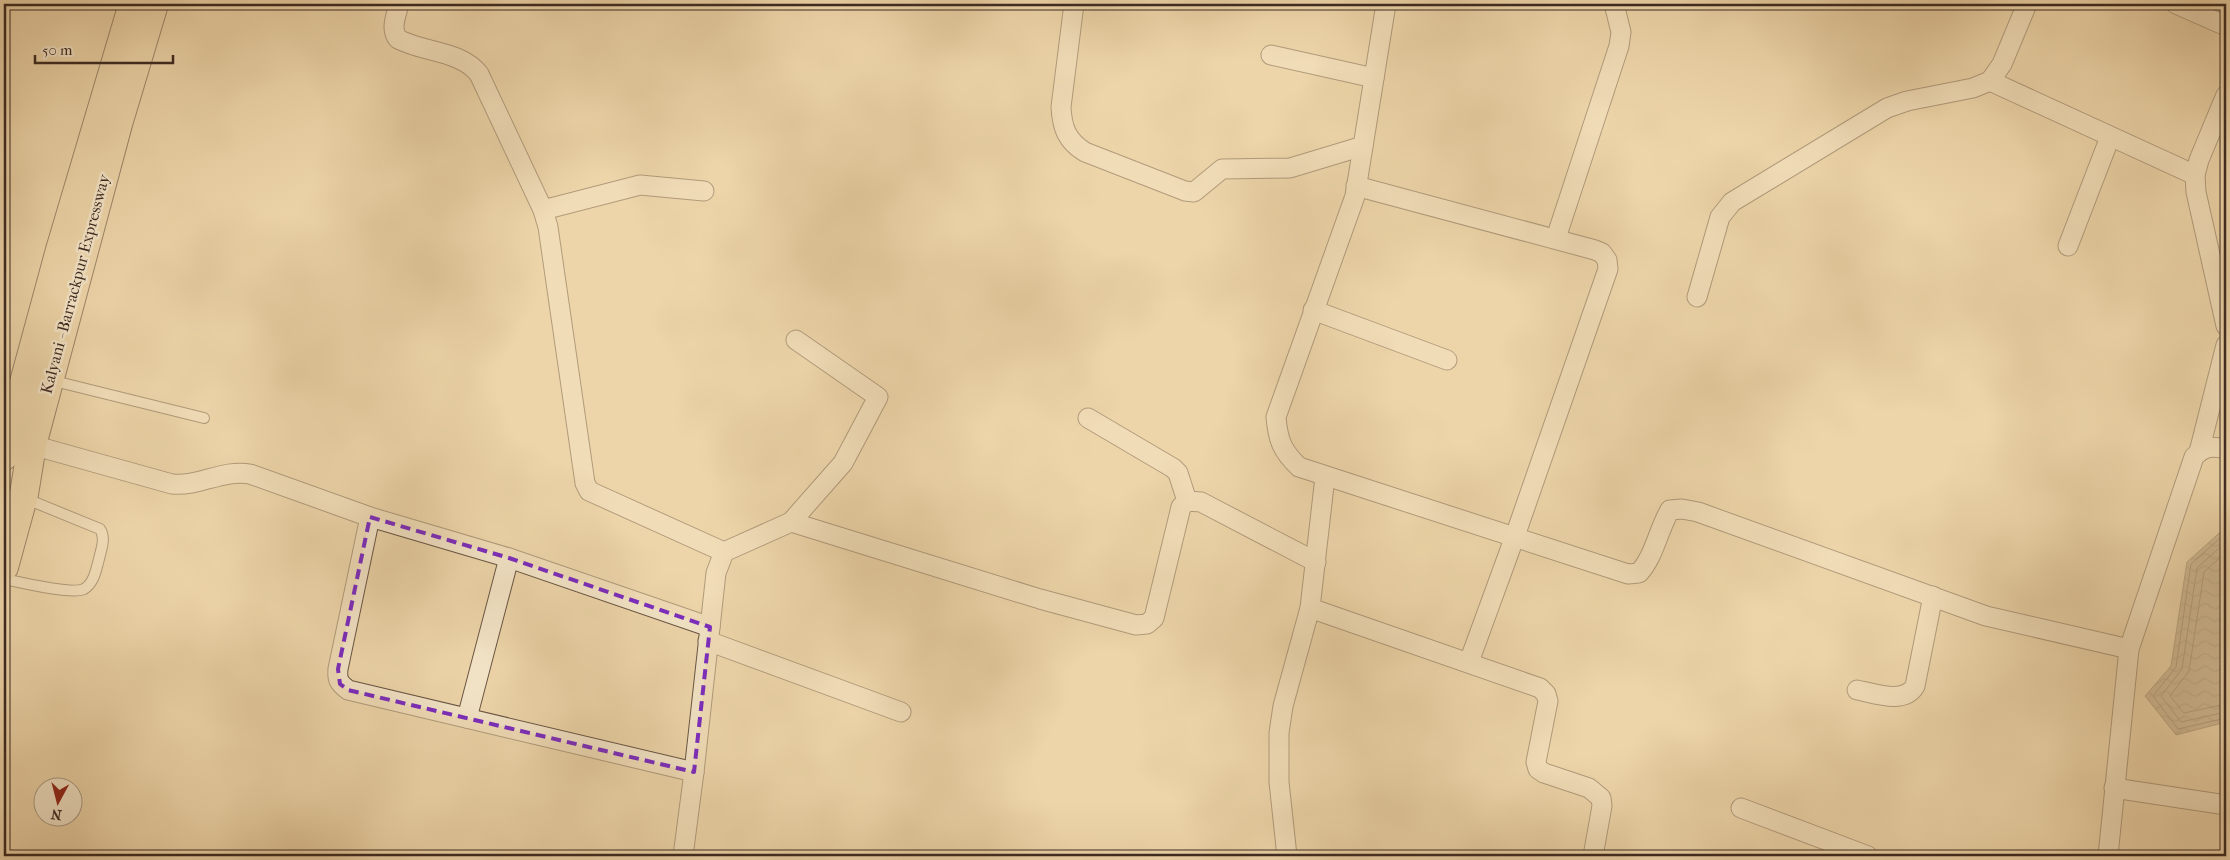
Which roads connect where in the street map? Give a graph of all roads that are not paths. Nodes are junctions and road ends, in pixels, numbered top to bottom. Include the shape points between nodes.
1 (133, 4) edge
2 (154, 4) edge
3 (399, 4) edge
4 (1074, 4) edge
5 (1386, 4) edge
6 (1614, 4) edge
7 (2027, 4) edge
8 (2176, 4) edge
9 (2226, 26) edge
10 (1271, 55) dead end
11 (1374, 78) junction
12 (1990, 81) junction
13 (2226, 95) edge
14 (2110, 137) junction
15 (1362, 146) junction
16 (2195, 175) junction
17 (1356, 186) junction
18 (704, 191) dead end
19 (543, 210) junction
20 (1556, 238) junction
21 (2068, 246) dead end
22 (1698, 297) dead end
23 (1313, 310) junction
24 (2226, 326) edge
25 (796, 340) dead end
26 (2226, 345) edge
27 (1447, 360) dead end
28 (50, 380) junction
29 (204, 418) dead end
30 (1088, 418) dead end
31 (32, 445) junction
32 (2226, 449) edge
33 (2199, 452) junction
34 (4, 456) edge
35 (1325, 477) junction
36 (23, 498) junction
37 (1187, 501) junction
38 (370, 517) junction
39 (791, 522) junction
40 (1515, 536) junction
41 (724, 552) junction
42 (508, 558) junction
43 (1316, 562) junction
44 (4, 567) edge
45 (4, 580) edge
46 (1933, 596) junction
47 (1310, 608) junction
48 (709, 634) junction
49 (2129, 649) junction
50 (1469, 662) junction
51 (1857, 690) dead end
52 (901, 712) dead end
53 (468, 718) junction
54 (694, 772) junction
55 (2114, 788) junction
56 (2226, 805) edge
57 (1741, 808) dead end
58 (683, 856) edge
59 (1287, 856) edge
60 (1593, 856) edge
61 (1868, 856) edge
62 (2108, 856) edge

1 - 34 highway, Kalyani - Barrackpur Expressway
2 - 28 highway, Kalyani - Barrackpur Expressway via 118,124
3 - 19 street via 394,26 398,39 462,60 480,74
4 - 15 street via 1061,107 1062,124 1075,145 1085,152 1194,192 1222,169 1290,168
5 - 11 street
6 - 20 street via 1621,32 1619,46
7 - 12 street via 2002,64
8 - 9 street
10 - 11 street
11 - 15 street
12 - 14 street
12 - 22 street via 1887,108 1732,202 1720,217
13 - 16 street
14 - 16 street
14 - 21 street
15 - 17 street
16 - 24 street
17 - 20 street
17 - 23 street
18 - 19 street via 640,185
19 - 41 street via 585,483 589,491
20 - 40 street via 1602,253 1608,260 1608,269
23 - 27 street
23 - 35 street via 1276,417 1277,436 1286,456 1299,467
25 - 39 street via 878,397 842,463
26 - 33 street
28 - 29 lane
28 - 31 highway, Kalyani - Barrackpur Expressway
30 - 37 street via 1173,468 1178,473
31 - 36 highway, Kalyani - Barrackpur Expressway
31 - 38 street via 172,484 195,484 231,473 250,474
32 - 33 street via 2203,448
33 - 49 street via 2188,471
35 - 40 street
35 - 43 street
36 - 44 highway, Kalyani - Barrackpur Expressway
36 - 45 lane via 100,530 103,541 97,568 92,581 82,590 70,591
37 - 39 street via 1181,507 1154,618 1147,624 1136,625 1040,599
37 - 43 street via 1201,502
38 - 42 street
38 - 53 street via 337,679 348,690
39 - 41 street
40 - 46 street via 1613,571 1639,573 1648,563 1670,510 1682,509
40 - 50 street
41 - 48 street via 716,573
42 - 48 street
42 - 53 street
43 - 47 street
46 - 49 street via 2004,621
46 - 51 street via 1915,686 1911,692 1894,696
47 - 50 street
47 - 59 street via 1283,706 1279,733 1279,782
48 - 52 street
48 - 54 street
49 - 55 street
50 - 60 street via 1540,688 1546,694 1548,701 1536,762 1538,769 1588,788 1601,798
53 - 54 street
54 - 58 street
55 - 56 street
55 - 62 street
57 - 61 street

